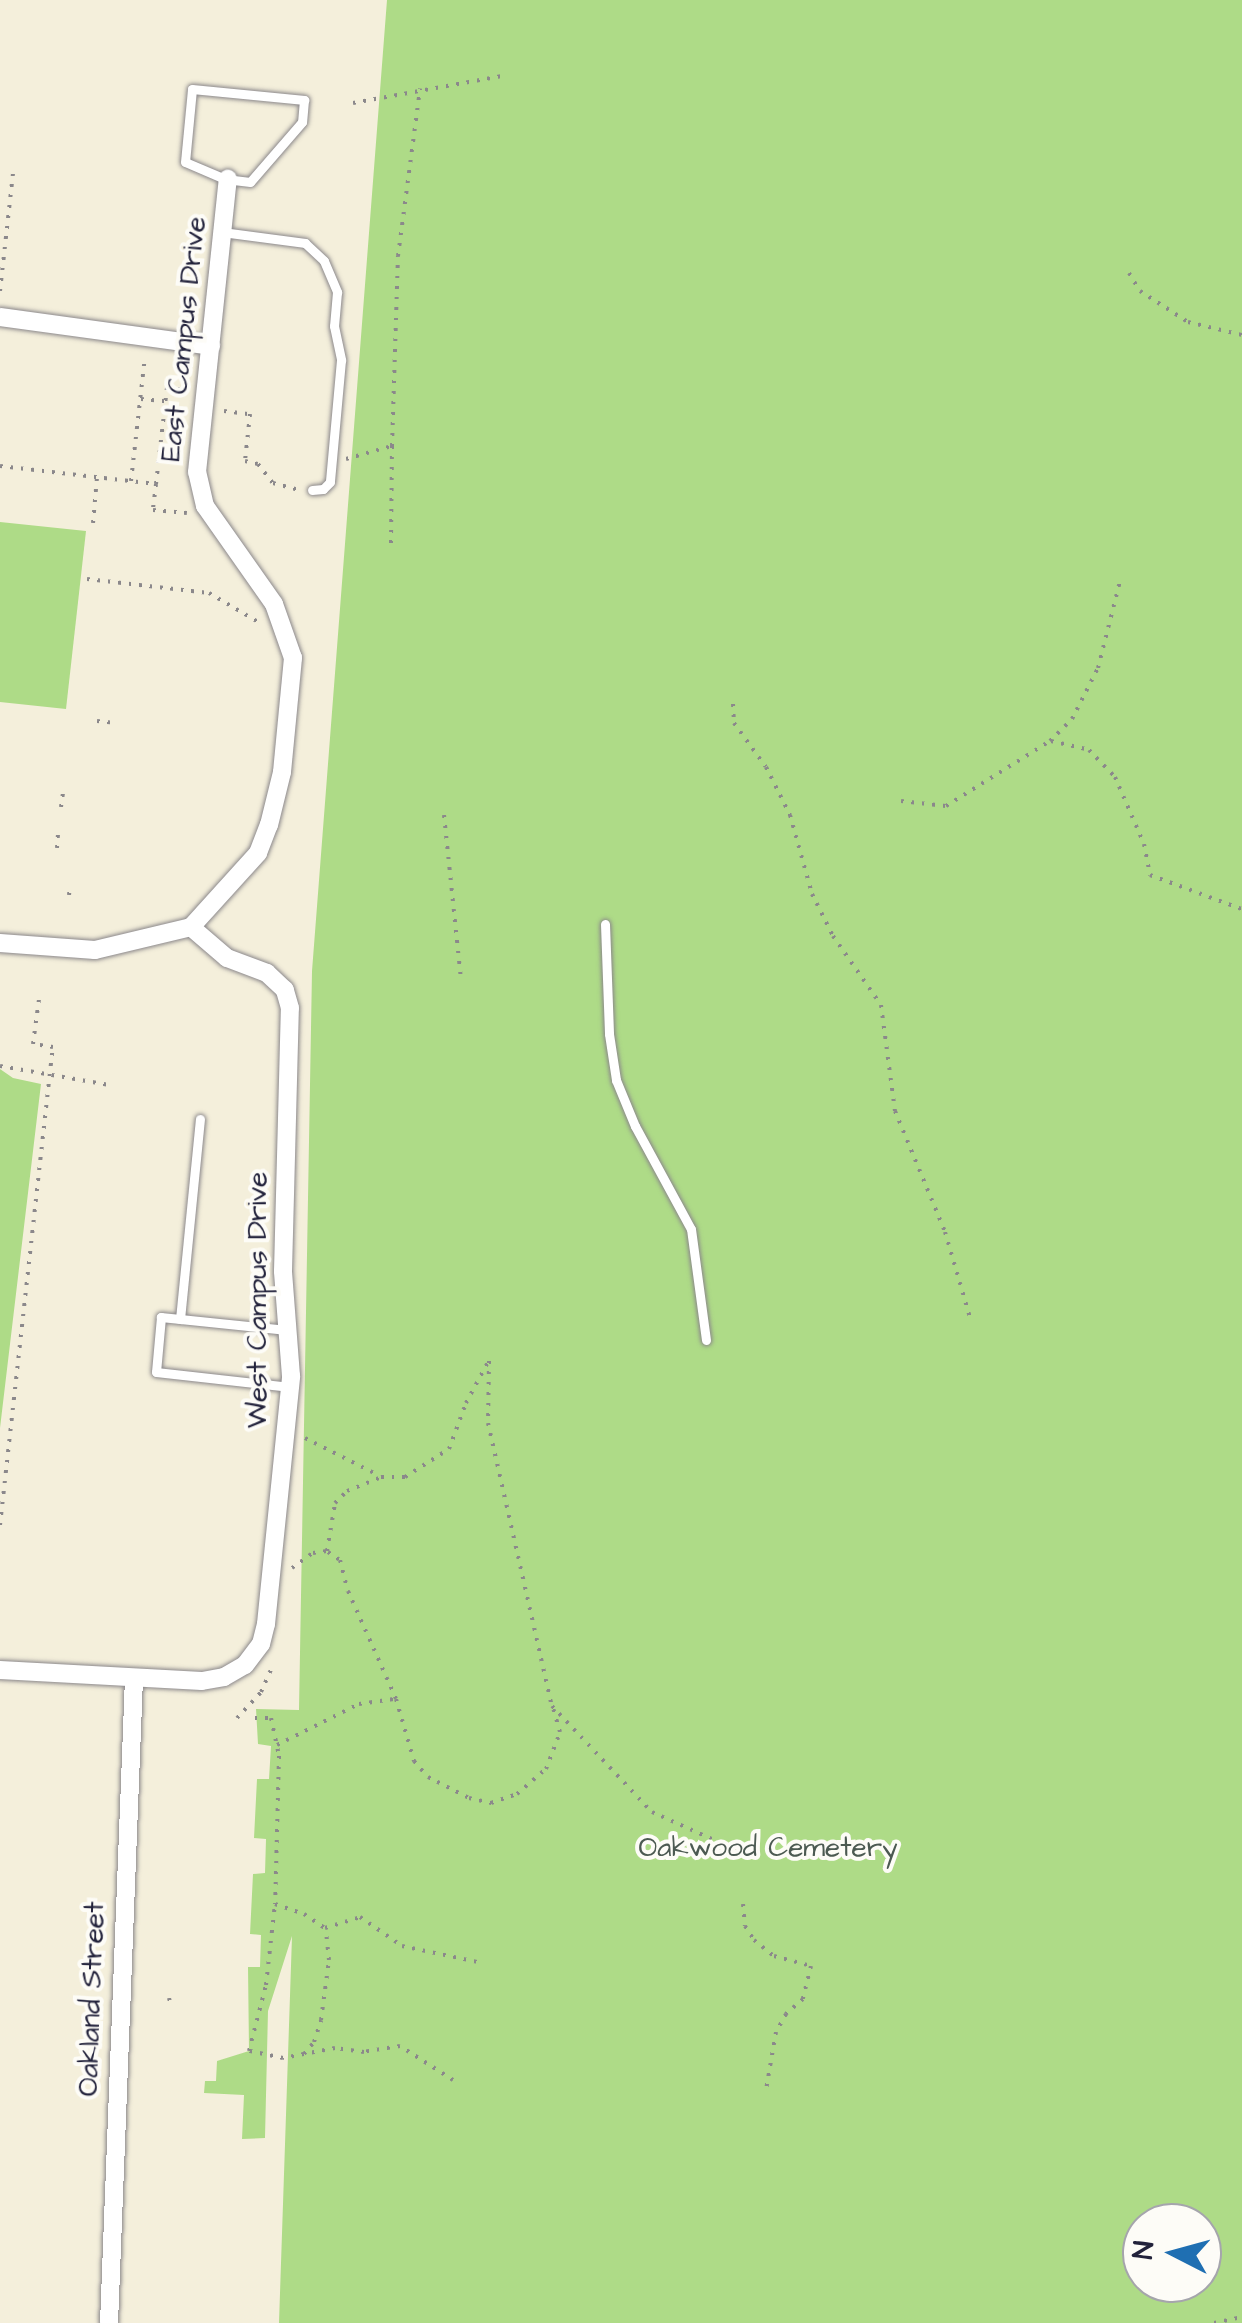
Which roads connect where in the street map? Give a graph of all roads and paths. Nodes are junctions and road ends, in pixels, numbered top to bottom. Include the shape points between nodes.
1 (507, 76) dead end
2 (420, 88) junction
3 (352, 103) dead end
4 (12, 174) dead end
5 (228, 180) junction
6 (222, 232) junction
7 (2, 257) edge
8 (1129, 273) dead end
9 (0, 291) edge
10 (0, 317) edge
11 (1242, 335) edge
12 (148, 337) junction
13 (210, 346) junction
14 (206, 392) junction
15 (140, 399) junction
16 (166, 401) junction
17 (217, 410) dead end
18 (392, 446) junction
19 (332, 464) junction
20 (0, 466) edge
21 (97, 477) junction
22 (131, 481) junction
23 (156, 484) junction
24 (312, 490) joint
25 (212, 515) junction
26 (93, 522) dead end
27 (391, 546) dead end
28 (88, 579) dead end
29 (1120, 581) dead end
30 (288, 639) junction
31 (733, 704) dead end
32 (96, 721) dead end
33 (115, 723) dead end
34 (1050, 741) junction
35 (63, 793) dead end
36 (900, 802) dead end
37 (61, 807) dead end
38 (444, 815) dead end
39 (58, 834) dead end
40 (57, 848) dead end
41 (70, 885) dead end
42 (69, 895) dead end
43 (1242, 909) edge
44 (605, 924) dead end
45 (190, 927) junction
46 (0, 943) edge
47 (461, 980) dead end
48 (39, 999) dead end
49 (0, 1066) edge
50 (50, 1077) junction
51 (109, 1085) dead end
52 (200, 1119) dead end
53 (180, 1318) junction
54 (970, 1321) dead end
55 (287, 1330) junction
56 (706, 1340) dead end
57 (290, 1388) junction
58 (285, 1436) junction
59 (381, 1476) junction
60 (0, 1526) edge
61 (327, 1552) junction
62 (290, 1579) dead end
63 (277, 1654) dead end
64 (0, 1670) edge
65 (134, 1678) junction
66 (396, 1699) junction
67 (552, 1706) junction
68 (237, 1718) dead end
69 (255, 1718) dead end
70 (277, 1744) junction
71 (778, 1855) dead end
72 (275, 1904) junction
73 (743, 1904) dead end
74 (326, 1928) junction
75 (478, 1962) dead end
76 (304, 2054) junction
77 (453, 2080) dead end
78 (766, 2090) dead end
79 (1242, 2317) edge
80 (109, 2323) edge
81 (1214, 2323) edge

1 - 2 path
2 - 3 path
2 - 18 path via 398,256
4 - 7 path
5 - 5 lane via 250,182 302,122 304,100 192,89 185,162
5 - 6 street, East Campus Drive
6 - 13 street, East Campus Drive
6 - 19 lane via 305,243 324,261 336,292 342,360
7 - 9 path
8 - 11 path via 1140,291 1188,322
10 - 12 street
12 - 13 street
12 - 15 path
13 - 14 street, East Campus Drive
14 - 16 path via 167,388
14 - 25 street, East Campus Drive via 197,472
15 - 16 path
15 - 22 path
16 - 23 path
17 - 24 path via 250,414 245,461 258,464 274,483
18 - 19 path
18 - 27 path
19 - 24 lane via 330,482
20 - 21 path
21 - 22 path
21 - 26 path
22 - 23 path
23 - 25 path via 153,510
25 - 30 street, East Campus Drive via 274,604
28 - 30 path via 209,593
29 - 34 path via 1098,668 1072,719
30 - 45 street, East Campus Drive via 293,658 284,753 269,826 258,853
31 - 54 path via 734,723 790,815 812,894 882,1006 895,1111 944,1232
32 - 33 path
34 - 36 path via 946,806
34 - 43 path via 1089,750 1115,777 1144,844 1150,876
35 - 37 path
38 - 47 path
39 - 40 path
41 - 42 path
44 - 56 lane via 616,1080 690,1229
45 - 46 street via 95,950
45 - 55 street, West Campus Drive via 226,958 267,973 285,990 290,1008
48 - 50 path via 33,1044 52,1046
49 - 50 path
50 - 51 path
50 - 60 path
52 - 53 lane
53 - 55 lane
53 - 57 lane via 160,1316 156,1372
55 - 57 street, West Campus Drive
57 - 58 street, West Campus Drive
58 - 59 path via 311,1438
58 - 65 street, West Campus Drive via 261,1644 245,1665 224,1677
59 - 61 path via 335,1503
59 - 67 path via 406,1477 449,1450 489,1361 488,1422
61 - 62 path via 292,1568
61 - 66 path via 340,1560
63 - 68 path via 261,1692
64 - 65 street, West Campus Drive
65 - 80 street, Oakland Street
66 - 67 path via 414,1761 428,1778 491,1802 516,1794 546,1769 560,1732
66 - 70 path via 360,1704
67 - 71 path via 652,1812 736,1850
69 - 70 path via 270,1718
70 - 72 path
72 - 74 path
72 - 76 path via 266,1985 249,2051 283,2058
73 - 78 path via 754,1940 774,1956 811,1966 804,1999 776,2032
74 - 75 path via 360,1917 402,1946
74 - 76 path via 321,2020
76 - 77 path via 400,2046
79 - 81 path

